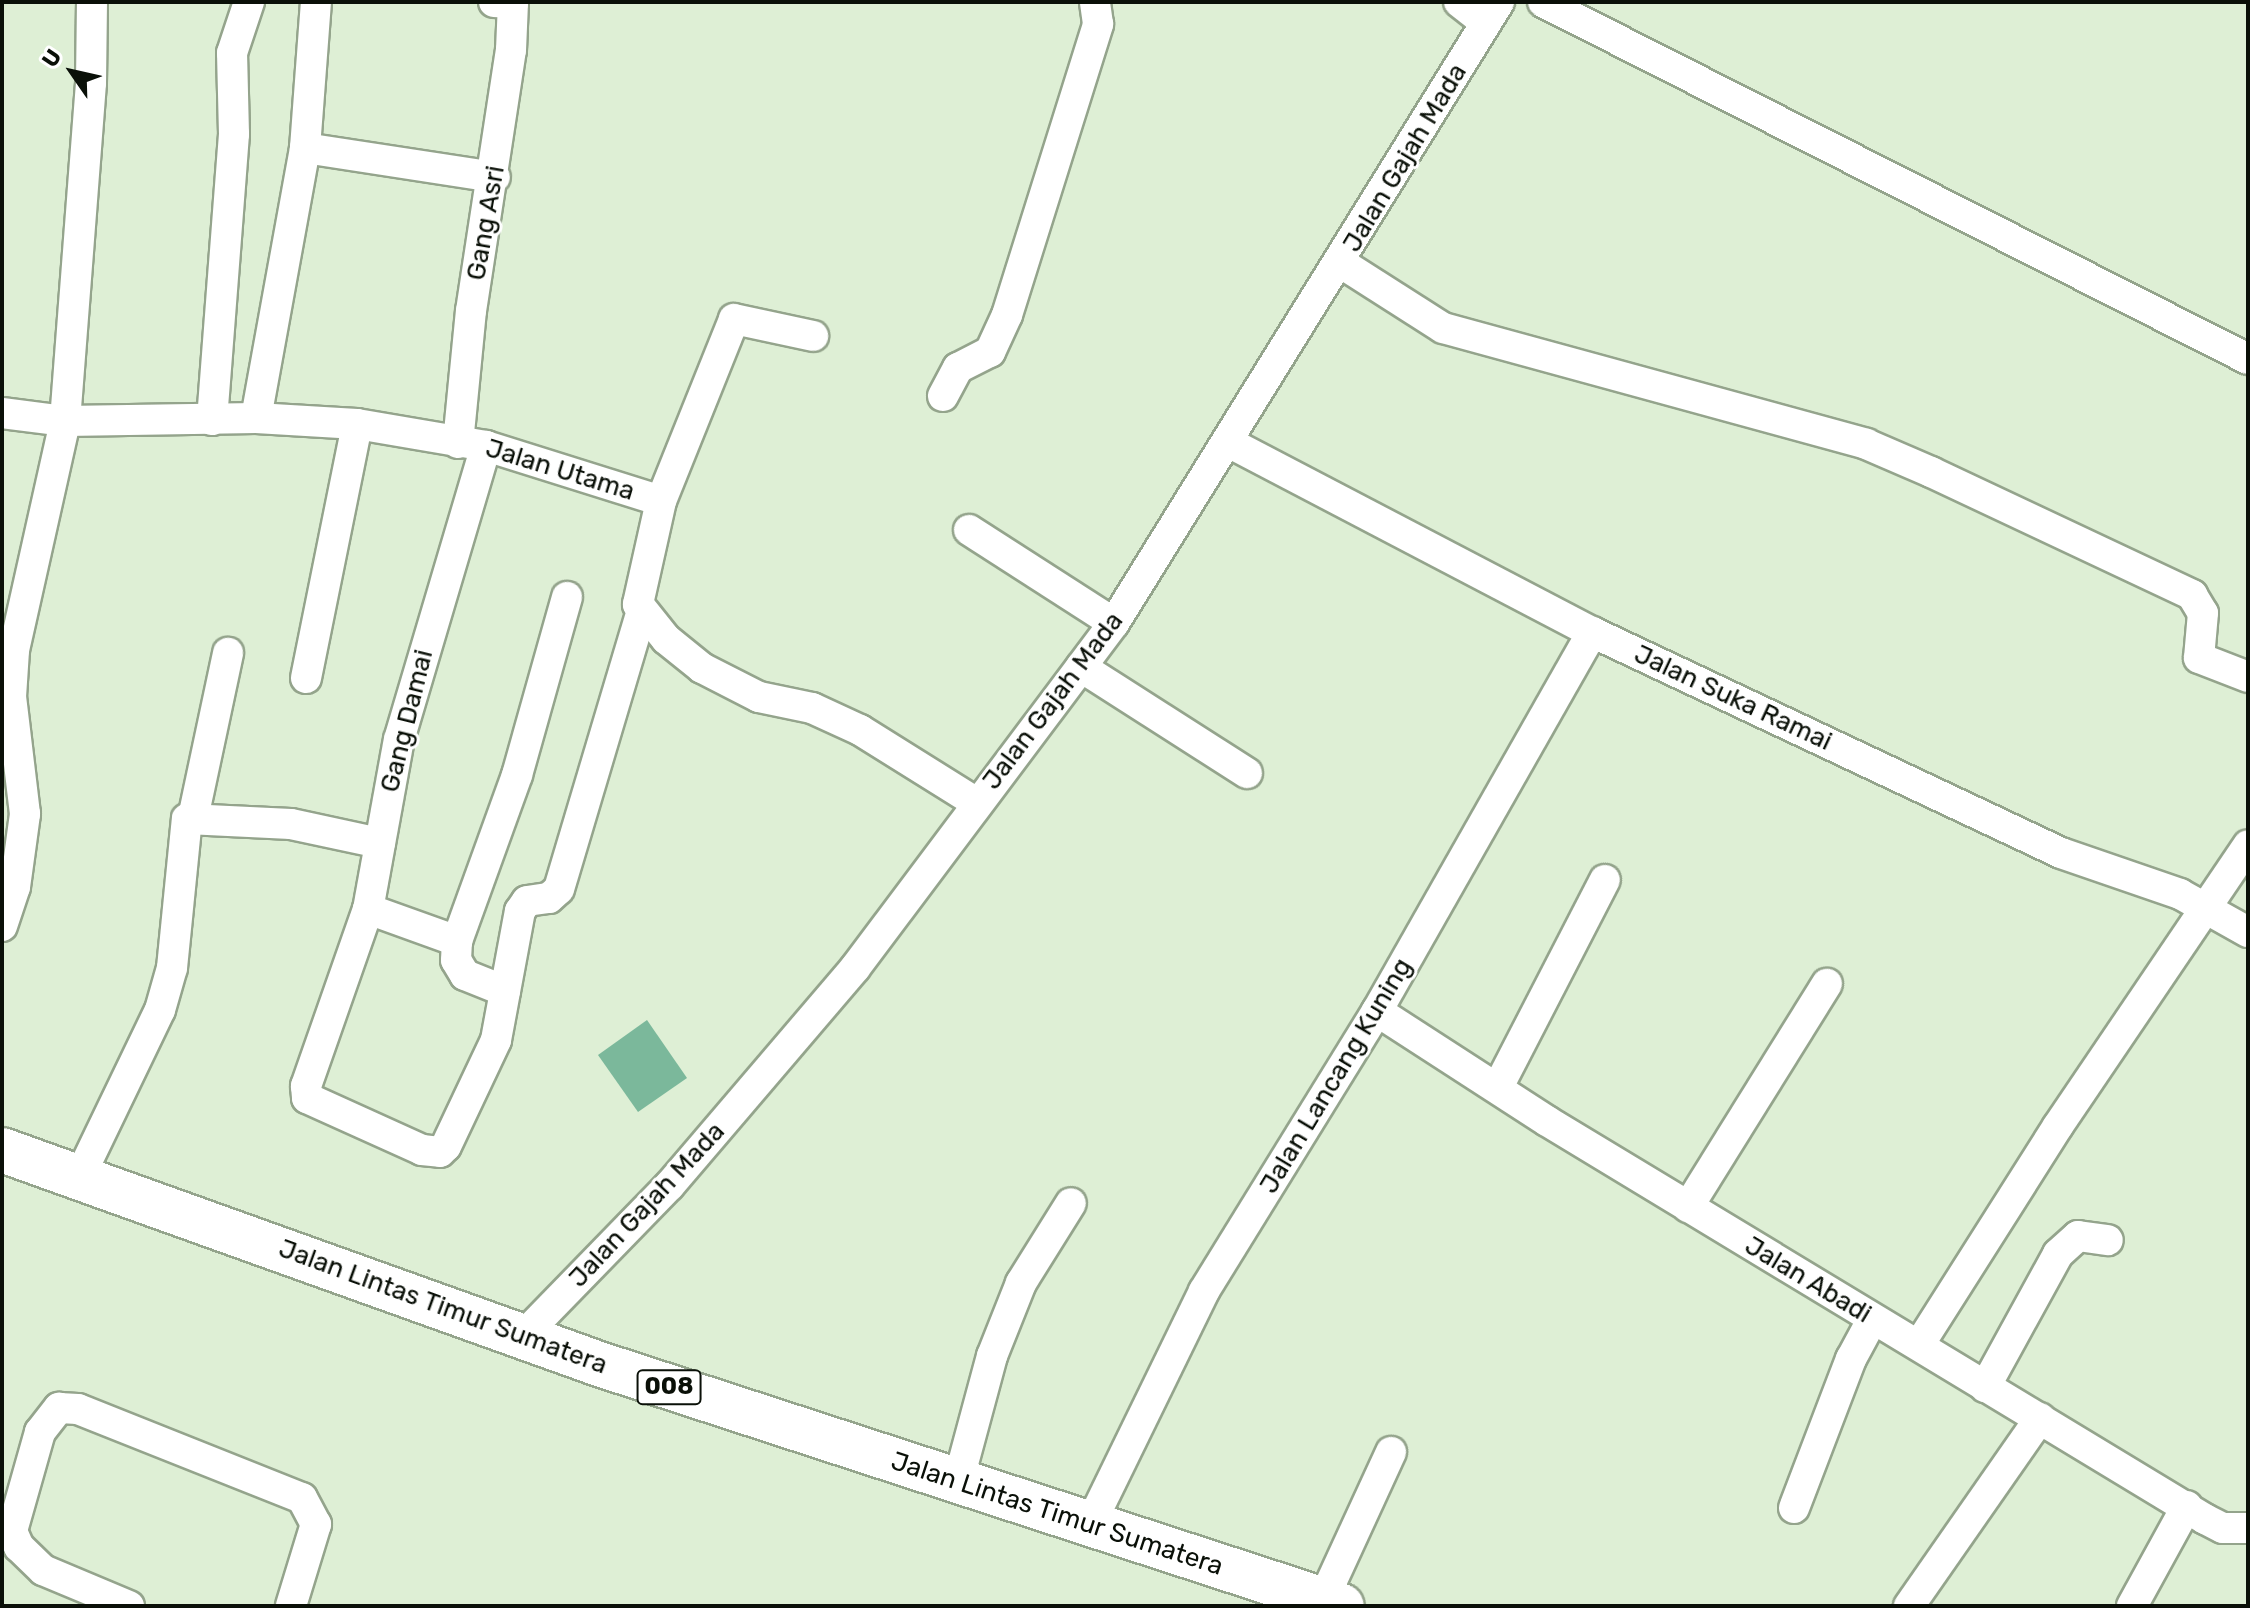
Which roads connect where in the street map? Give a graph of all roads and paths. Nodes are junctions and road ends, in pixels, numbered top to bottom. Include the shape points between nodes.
1 (92, 2) edge
2 (249, 2) edge
3 (316, 2) edge
4 (1095, 2) edge
5 (1459, 2) edge
6 (1543, 2) edge
7 (504, 3) edge
8 (1492, 12) edge
9 (305, 148) junction
10 (495, 177) junction
11 (1341, 263) junction
12 (813, 336) dead end
13 (2248, 359) edge
14 (943, 396) dead end
15 (2, 413) edge
16 (256, 418) junction
17 (212, 420) junction
18 (65, 421) junction
19 (357, 424) junction
20 (1228, 442) junction
21 (472, 444) junction
22 (661, 501) junction
23 (969, 530) dead end
24 (567, 597) dead end
25 (641, 614) junction
26 (1114, 623) junction
27 (1592, 632) junction
28 (228, 653) dead end
29 (1081, 667) junction
30 (2248, 677) edge
31 (306, 678) dead end
32 (1247, 773) dead end
33 (977, 803) junction
34 (193, 818) junction
35 (380, 843) junction
36 (2248, 845) edge
37 (1605, 880) dead end
38 (2209, 907) junction
39 (368, 909) junction
40 (2, 926) edge
41 (2248, 932) edge
42 (457, 941) junction
43 (1827, 984) dead end
44 (505, 991) junction
45 (1377, 1011) junction
46 (1498, 1087) junction
47 (2, 1150) edge
48 (80, 1176) junction
49 (1071, 1203) dead end
50 (1688, 1207) junction
51 (2108, 1240) dead end
52 (1872, 1320) junction
53 (522, 1337) junction
54 (1919, 1345) junction
55 (1985, 1387) junction
56 (2040, 1418) junction
57 (1391, 1452) dead end
58 (958, 1482) junction
59 (2187, 1506) junction
60 (1794, 1508) dead end
61 (1090, 1525) junction
62 (2248, 1528) edge
63 (1332, 1603) edge
64 (129, 1606) edge
65 (291, 1606) edge
66 (1909, 1606) edge
67 (2132, 1606) edge

1 - 18 street via 91,83
2 - 17 street via 232,53 234,134
3 - 9 street
4 - 14 street via 1098,24 1007,315 990,352 958,368
5 - 8 street
6 - 13 street
7 - 10 street, Gang Asri
8 - 11 street, Jalan Gajah Mada
9 - 10 street
9 - 16 street
10 - 21 street, Gang Asri via 471,311
11 - 20 street, Jalan Gajah Mada
11 - 30 street via 1443,328 1866,444 1931,472 2192,595 2203,613 2199,658
12 - 22 street via 734,319
15 - 18 street, Jalan Utama
16 - 17 street, Jalan Utama
16 - 19 street, Jalan Utama
17 - 18 street, Jalan Utama
18 - 40 street via 14,650 11,697 25,814 15,887
19 - 21 street, Jalan Utama
19 - 31 street
20 - 26 street, Jalan Gajah Mada
20 - 27 street, Jalan Suka Ramai
21 - 22 street, Jalan Utama
21 - 35 street, Gang Damai via 399,739
22 - 25 street, Jalan Utama via 639,592
23 - 26 street
24 - 42 street via 517,775
25 - 33 street via 702,668 759,697 812,708 860,730
25 - 44 street, Jalan Utama via 559,889 523,906
26 - 29 street, Jalan Gajah Mada
27 - 38 street, Jalan Suka Ramai via 2061,853
27 - 45 street, Jalan Lancang Kuning
28 - 34 street
29 - 32 street
29 - 33 street, Jalan Gajah Mada
33 - 53 street, Jalan Gajah Mada via 855,968 741,1104
34 - 35 street via 291,824
34 - 48 street via 183,825 175,949 160,1010
35 - 39 street, Gang Damai
36 - 38 street
37 - 46 street
38 - 41 street, Jalan Suka Ramai
38 - 54 street via 2058,1126
39 - 42 street
39 - 44 street, Gang Damai via 306,1086 307,1098 422,1150 440,1152 496,1040
42 - 44 street via 456,960 465,975
43 - 50 street
45 - 46 street, Jalan Abadi
45 - 61 street, Jalan Lancang Kuning via 1204,1291
46 - 50 street, Jalan Abadi
47 - 48 highway, Jalan Lintas Timur Sumatera / 008
48 - 53 highway, Jalan Lintas Timur Sumatera / 008
49 - 58 street via 1021,1283 992,1356
50 - 52 street, Jalan Abadi
51 - 55 street via 2078,1236 2058,1254
52 - 54 street, Jalan Abadi
52 - 60 street via 1851,1359
53 - 58 highway, Jalan Lintas Timur Sumatera / 008
54 - 55 street, Jalan Abadi
55 - 56 street, Jalan Abadi
56 - 59 street, Jalan Abadi
56 - 66 street
57 - 63 street
58 - 61 highway, Jalan Lintas Timur Sumatera / 008
59 - 62 street, Jalan Abadi via 2223,1528
59 - 67 street
61 - 63 highway, Jalan Lintas Timur Sumatera / 008
64 - 65 street via 43,1570 19,1547 12,1531 11,1517 40,1432 59,1408 78,1409 302,1498 316,1524

